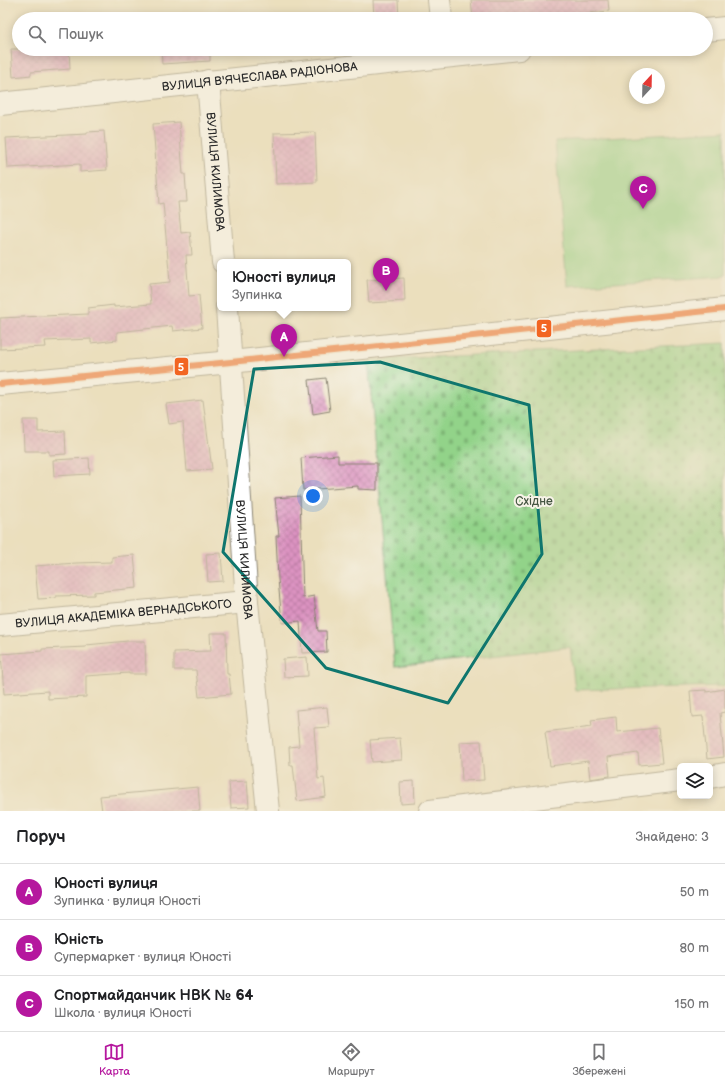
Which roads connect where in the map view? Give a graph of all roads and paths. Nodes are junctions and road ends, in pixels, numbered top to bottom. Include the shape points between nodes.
1 (439, 0) edge
2 (440, 12) edge
3 (725, 28) edge
4 (713, 29) edge
5 (419, 56) edge
6 (208, 81) junction
7 (0, 104) edge
8 (223, 259) edge
9 (725, 309) edge
10 (227, 311) edge
11 (231, 362) junction
12 (0, 384) edge
13 (247, 602) junction
14 (0, 625) edge
15 (725, 774) edge
16 (713, 776) edge
17 (677, 780) edge
18 (268, 811) edge
19 (430, 811) edge

1 - 2 street
3 - 4 street
5 - 6 street, ВУЛИЦЯ В'ЯЧЕСЛАВА РАДІОНОВА
6 - 7 street, ВУЛИЦЯ В'ЯЧЕСЛАВА РАДІОНОВА
6 - 8 street, ВУЛИЦЯ КИЛИМОВА
9 - 11 street
10 - 11 street, ВУЛИЦЯ КИЛИМОВА
11 - 12 street
11 - 13 street, ВУЛИЦЯ КИЛИМОВА
13 - 14 street, ВУЛИЦЯ АКАДЕМІКА ВЕРНАДСЬКОГО
13 - 18 street, ВУЛИЦЯ КИЛИМОВА
15 - 16 street
17 - 19 street

